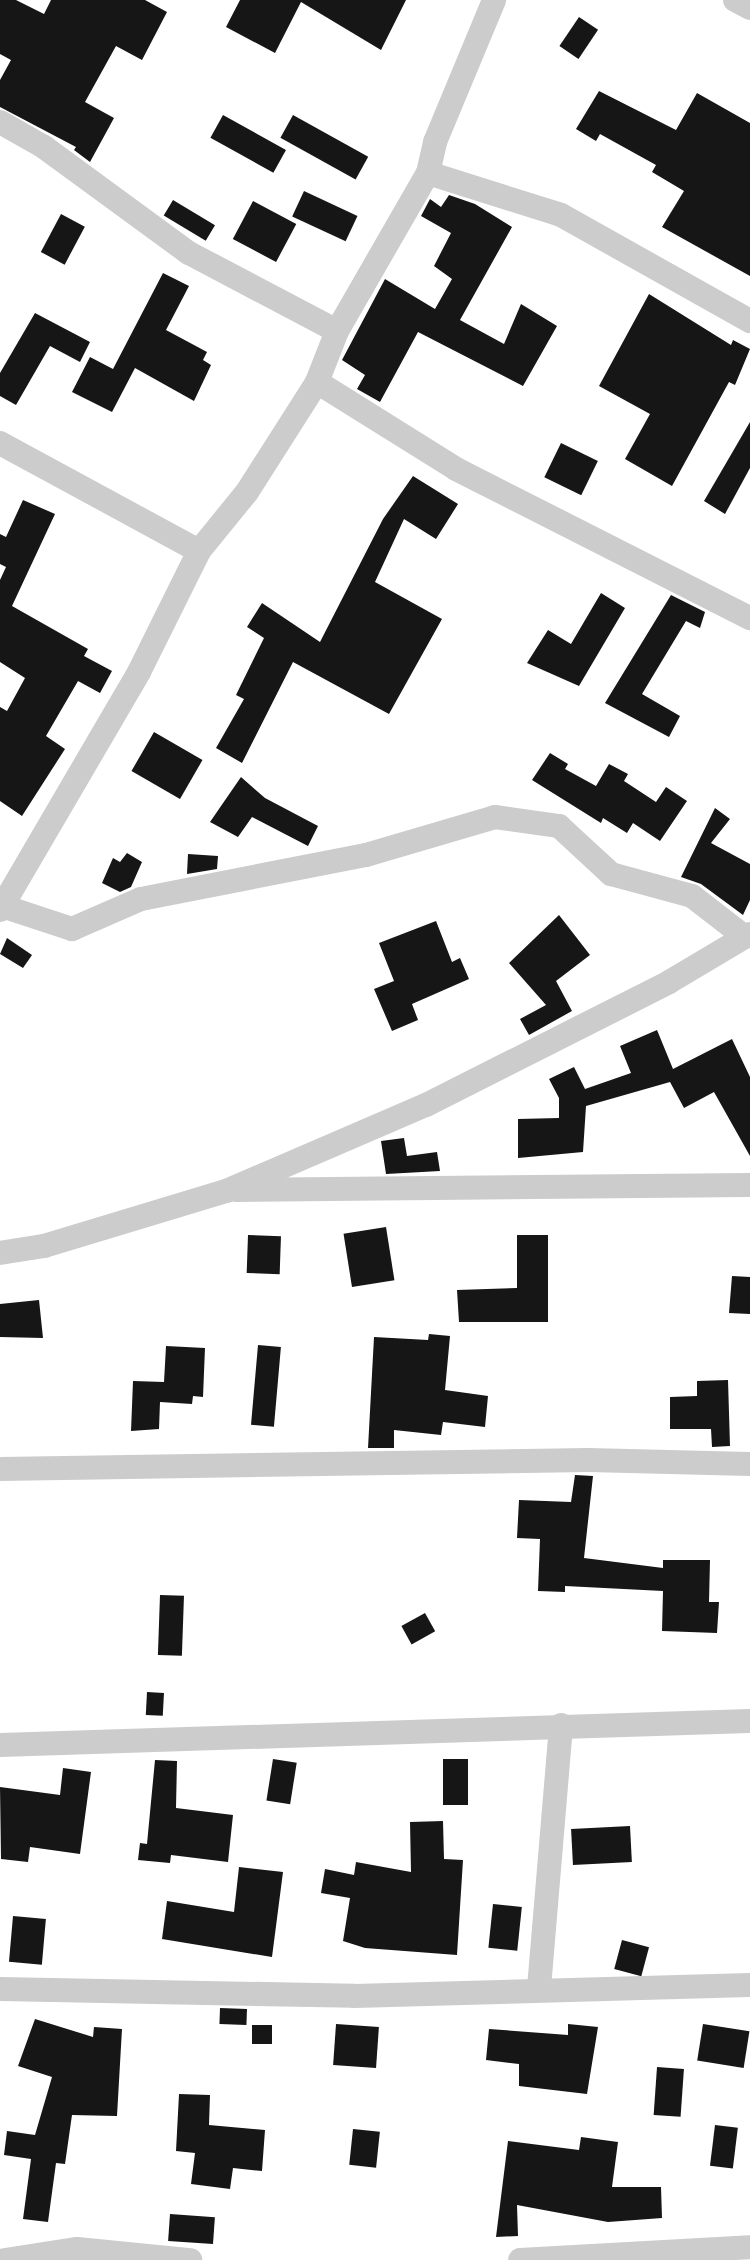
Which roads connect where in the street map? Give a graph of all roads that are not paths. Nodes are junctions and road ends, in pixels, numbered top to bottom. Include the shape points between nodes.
1 (494, 0) edge
2 (735, 0) edge
3 (750, 8) edge
4 (0, 122) edge
5 (428, 173) junction
6 (750, 321) edge
7 (337, 331) junction
8 (317, 382) junction
9 (0, 443) edge
10 (199, 551) junction
11 (750, 618) edge
12 (1, 908) edge
13 (747, 935) edge
14 (750, 1185) edge
15 (226, 1191) junction
16 (0, 1253) edge
17 (750, 1464) edge
18 (0, 1469) edge
19 (750, 1721) edge
20 (561, 1725) junction
21 (0, 1745) edge
22 (750, 1985) edge
23 (539, 1988) junction
24 (0, 1989) edge
25 (750, 2247) edge
26 (5, 2260) edge
27 (190, 2260) edge
28 (520, 2260) edge

1 - 5 street via 435,142
2 - 3 street
4 - 7 street via 44,147 189,253
5 - 6 street via 561,215
5 - 7 street
7 - 8 street
8 - 10 street via 247,492
8 - 11 street via 456,469
9 - 10 street
10 - 12 street via 139,672
12 - 13 street via 72,929 141,899 366,855 495,817 559,826 611,874 692,896
13 - 15 street via 669,982 426,1105
14 - 15 street
15 - 16 street via 44,1246
17 - 18 street via 588,1460
19 - 20 street
20 - 21 street
20 - 23 street
22 - 23 street
23 - 24 street via 354,1996
25 - 28 street
26 - 27 street via 77,2249

